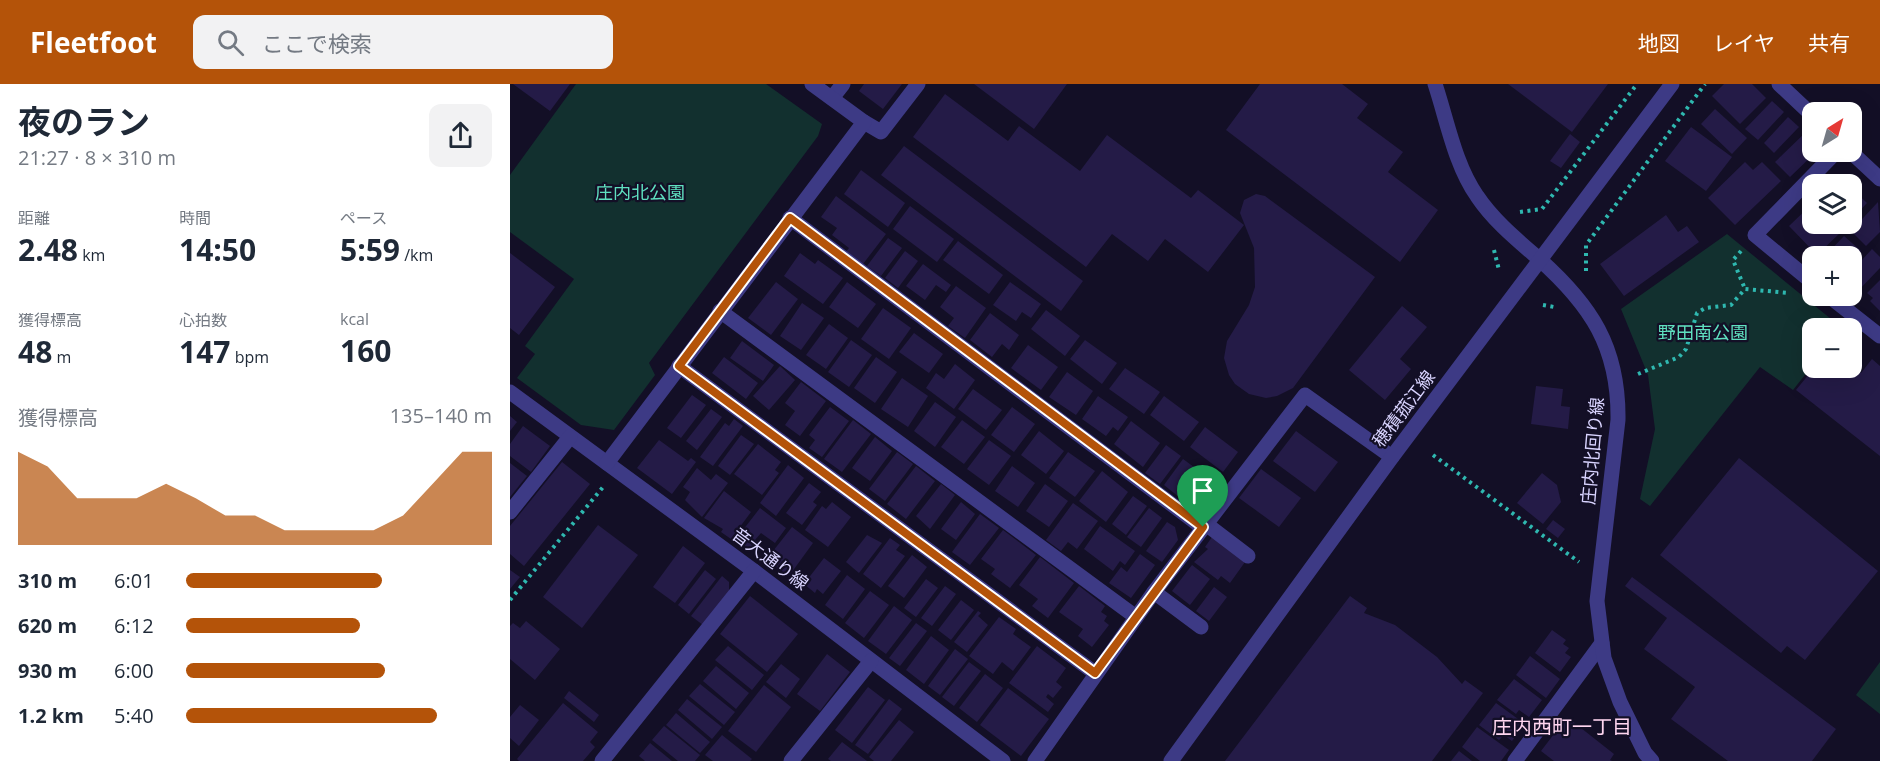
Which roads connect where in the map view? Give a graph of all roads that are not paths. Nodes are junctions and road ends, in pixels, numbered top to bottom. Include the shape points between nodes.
1 (812, 84) edge
2 (843, 84) edge
3 (918, 84) edge
4 (1435, 84) edge
5 (1672, 84) edge
6 (1779, 84) edge
7 (832, 98) junction
8 (1802, 106) edge
9 (864, 122) junction
10 (1826, 162) edge
11 (1862, 162) edge
12 (1880, 178) edge
13 (790, 218) junction
14 (1540, 260) junction
15 (1802, 273) edge
16 (1842, 306) edge
17 (720, 311) junction
18 (1880, 336) edge
19 (679, 366) junction
20 (510, 392) edge
21 (570, 437) junction
22 (1392, 458) junction
23 (612, 467) junction
24 (510, 512) edge
25 (1204, 526) junction
26 (1248, 556) dead end
27 (754, 572) junction
28 (1155, 592) junction
29 (1136, 617) junction
30 (1201, 627) dead end
31 (1602, 643) junction
32 (871, 661) junction
33 (1095, 673) junction
34 (992, 758) edge
35 (602, 761) edge
36 (791, 761) edge
37 (1035, 761) edge
38 (1170, 761) edge
39 (1515, 761) edge
40 (1652, 761) edge

1 - 7 street
2 - 7 street
3 - 9 street via 881,132
4 - 14 street, 庄内北回り線 via 1476,195 1504,228
5 - 14 street, 穂積菰江線
6 - 8 street
7 - 9 street
9 - 13 street
10 - 15 street via 1755,235
11 - 12 street
13 - 17 street
13 - 25 street
14 - 22 street, 穂積菰江線
14 - 31 street, 庄内北回り線 via 1583,302 1595,321 1610,355 1619,398 1597,601
16 - 18 street
17 - 19 street
17 - 29 street
19 - 23 street
19 - 33 street
20 - 21 street, 音大通り線
21 - 23 street, 音大通り線
21 - 24 street
22 - 25 street via 1305,395
22 - 38 street, 穂積菰江線
23 - 27 street, 音大通り線
25 - 26 street
25 - 28 street
27 - 32 street, 音大通り線
27 - 35 street
28 - 29 street
28 - 30 street
29 - 33 street
31 - 39 street
31 - 40 street, 庄内北回り線 via 1620,702
32 - 34 street, 音大通り線
32 - 36 street
33 - 37 street

